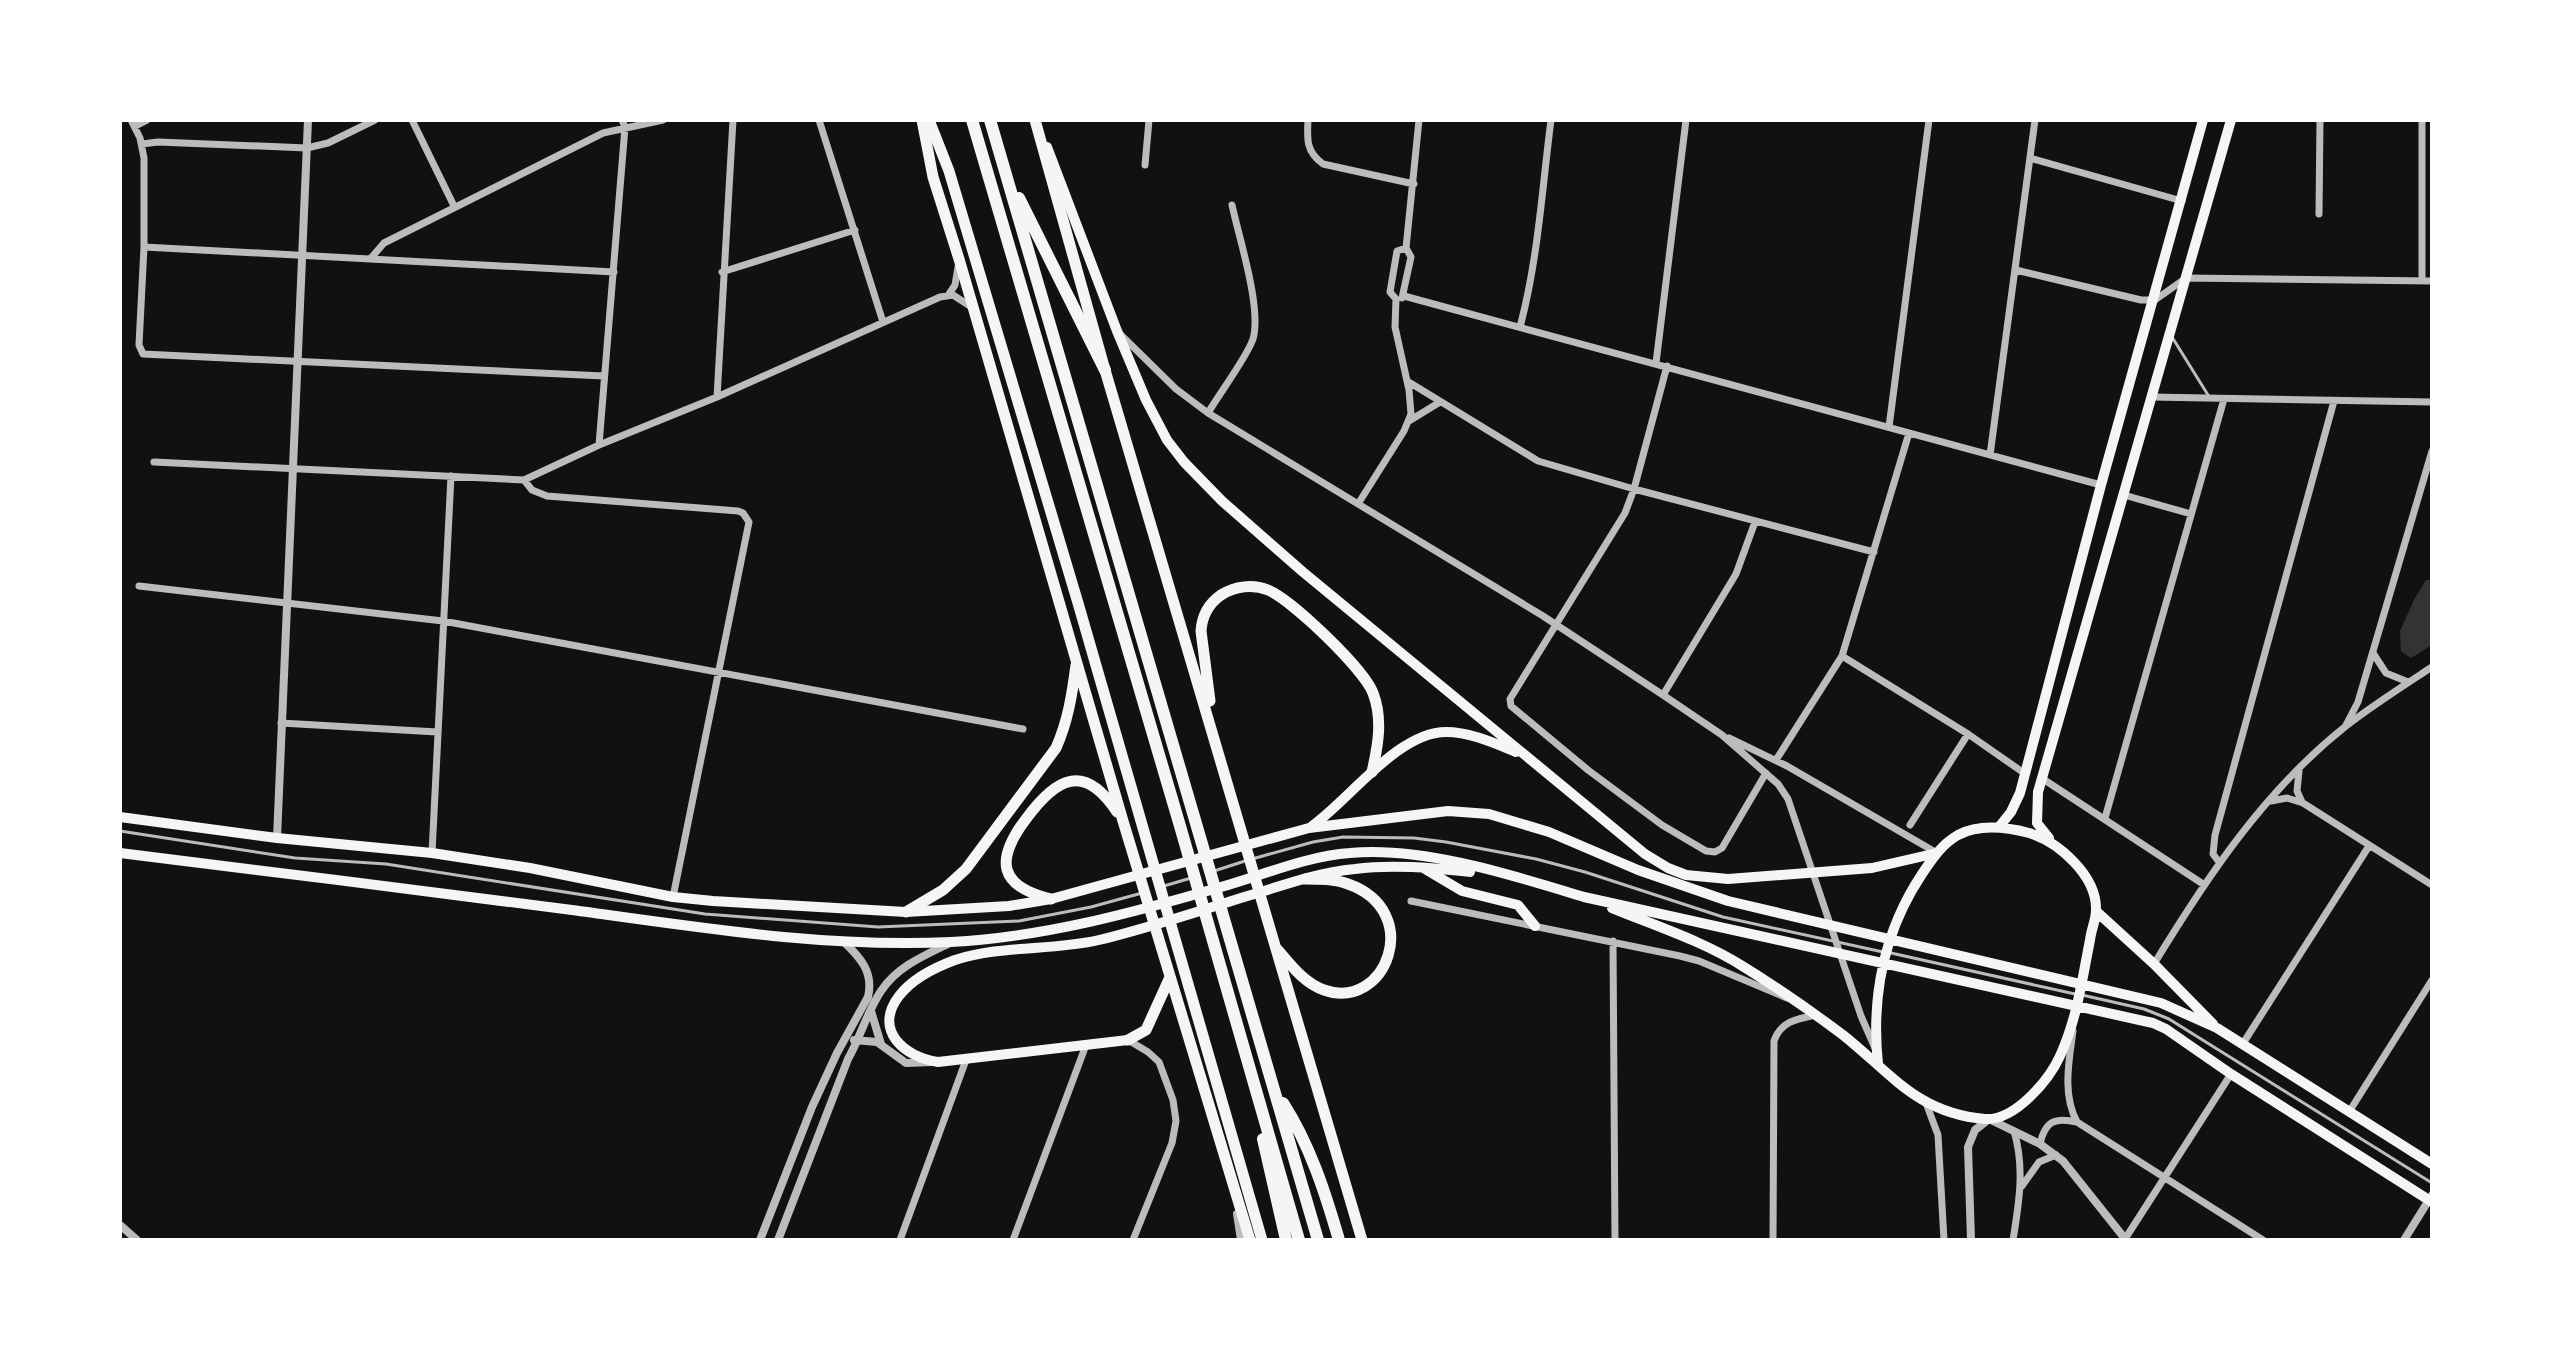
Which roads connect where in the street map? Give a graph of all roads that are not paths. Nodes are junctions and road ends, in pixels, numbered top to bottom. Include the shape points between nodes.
1 (147, 120) edge
2 (308, 120) edge
3 (375, 120) edge
4 (412, 120) edge
5 (663, 120) edge
6 (733, 120) edge
7 (819, 120) edge
8 (922, 120) edge
9 (929, 120) edge
10 (972, 120) edge
11 (990, 120) edge
12 (1036, 120) edge
13 (1149, 120) edge
14 (1308, 120) edge
15 (1419, 120) edge
16 (1551, 120) edge
17 (1686, 120) edge
18 (1929, 120) edge
19 (2035, 120) edge
20 (2203, 120) edge
21 (2231, 120) edge
22 (2320, 120) edge
23 (2422, 120) edge
24 (133, 123) edge
25 (623, 124) edge
26 (142, 144) junction
27 (307, 148) junction
28 (2030, 158) junction
29 (1003, 163) junction
30 (1145, 165) dead end
31 (1414, 184) junction
32 (2182, 201) junction
33 (1232, 205) dead end
34 (454, 206) junction
35 (2319, 214) dead end
36 (855, 230) junction
37 (144, 247) junction
38 (1406, 248) junction
39 (303, 255) junction
40 (371, 258) junction
41 (959, 259) junction
42 (2016, 270) junction
43 (614, 272) junction
44 (722, 272) junction
45 (2186, 278) junction
46 (2422, 281) junction
47 (2432, 281) edge
48 (949, 294) junction
49 (1400, 297) junction
50 (2155, 300) junction
51 (974, 310) junction
52 (883, 322) junction
53 (1520, 327) junction
54 (1117, 331) junction
55 (2169, 333) junction
56 (298, 362) junction
57 (1656, 363) junction
58 (1667, 366) junction
59 (1105, 370) junction
60 (604, 376) junction
61 (1407, 381) junction
62 (717, 397) junction
63 (2151, 397) junction
64 (2210, 399) junction
65 (2224, 399) junction
66 (2334, 401) junction
67 (1440, 402) junction
68 (2432, 402) edge
69 (1208, 413) junction
70 (1409, 421) junction
71 (1889, 427) junction
72 (1909, 433) junction
73 (599, 445) junction
74 (2432, 451) edge
75 (1990, 455) junction
76 (154, 462) dead end
77 (294, 469) junction
78 (451, 476) junction
79 (524, 480) junction
80 (2101, 485) junction
81 (1634, 489) junction
82 (2124, 495) junction
83 (1358, 504) junction
84 (2191, 514) junction
85 (1755, 522) junction
86 (1874, 552) junction
87 (139, 586) dead end
88 (285, 604) junction
89 (443, 621) junction
90 (1556, 625) junction
91 (2373, 653) junction
92 (1842, 656) junction
93 (1076, 660) junction
94 (2432, 667) edge
95 (717, 673) junction
96 (2408, 682) junction
97 (1663, 695) junction
98 (281, 723) junction
99 (2345, 727) junction
100 (1023, 729) dead end
101 (437, 732) junction
102 (1968, 734) junction
103 (1722, 735) junction
104 (1215, 737) junction
105 (1529, 758) junction
106 (1776, 760) junction
107 (2299, 771) junction
108 (1372, 772) junction
109 (1766, 773) junction
110 (2024, 773) junction
111 (2043, 779) junction
112 (2269, 801) junction
113 (2303, 803) junction
114 (120, 817) edge
115 (2105, 818) junction
116 (1123, 821) junction
117 (1910, 825) dead end
118 (1999, 827) junction
119 (1309, 828) junction
120 (120, 831) edge
121 (277, 838) junction
122 (2055, 845) junction
123 (2369, 846) junction
124 (120, 853) edge
125 (432, 853) junction
126 (1937, 853) junction
127 (2219, 862) junction
128 (1424, 867) junction
129 (1209, 872) dead end
130 (1194, 877) dead end
131 (1519, 877) junction
132 (1305, 879) junction
133 (2203, 884) junction
134 (2432, 885) edge
135 (673, 897) junction
136 (1584, 897) junction
137 (1051, 899) junction
138 (1411, 901) dead end
139 (906, 912) junction
140 (2097, 912) junction
141 (1722, 921) junction
142 (1535, 926) junction
143 (843, 940) junction
144 (1613, 941) junction
145 (952, 942) junction
146 (1273, 945) junction
147 (1030, 949) junction
148 (2154, 964) junction
149 (1170, 977) junction
150 (2432, 980) edge
151 (1793, 999) junction
152 (2145, 1009) junction
153 (871, 1011) junction
154 (1816, 1015) junction
155 (2073, 1026) junction
156 (2217, 1028) junction
157 (846, 1039) junction
158 (859, 1040) junction
159 (1128, 1040) junction
160 (882, 1045) junction
161 (1086, 1045) junction
162 (2242, 1045) junction
163 (1876, 1051) junction
164 (966, 1060) junction
165 (938, 1062) junction
166 (1878, 1064) junction
167 (2231, 1074) junction
168 (1252, 1076) junction
169 (1275, 1090) junction
170 (1926, 1103) junction
171 (2349, 1112) junction
172 (1989, 1119) junction
173 (2077, 1122) junction
174 (2014, 1131) junction
175 (2040, 1144) junction
176 (2056, 1155) junction
177 (2432, 1164) edge
178 (2165, 1178) junction
179 (2432, 1183) edge
180 (2021, 1188) junction
181 (1234, 1193) junction
182 (2431, 1199) edge
183 (120, 1225) edge
184 (137, 1240) edge
185 (760, 1240) edge
186 (778, 1240) edge
187 (900, 1240) edge
188 (1013, 1240) edge
189 (1133, 1240) edge
190 (1241, 1240) edge
191 (1250, 1240) edge
192 (1262, 1240) edge
193 (1286, 1240) edge
194 (1299, 1240) edge
195 (1318, 1240) edge
196 (1339, 1240) edge
197 (1362, 1240) edge
198 (1615, 1240) edge
199 (1773, 1240) edge
200 (1944, 1240) edge
201 (1971, 1240) edge
202 (2013, 1240) edge
203 (2125, 1240) edge
204 (2263, 1240) edge
205 (2404, 1240) edge

1 - 24 street
2 - 27 street
3 - 27 street
4 - 34 street
5 - 25 street
6 - 44 street
7 - 36 street
8 - 41 highway via 933,177
9 - 192 highway via 949,171 1069,573
10 - 168 highway
11 - 29 highway
12 - 54 main road
12 - 59 highway
13 - 30 street
14 - 31 street via 1308,148 1323,164
15 - 31 street
16 - 53 street
17 - 57 street
18 - 71 street
19 - 28 street
20 - 32 main road
21 - 45 main road
22 - 35 street
23 - 46 street
24 - 26 street
25 - 34 street
25 - 43 street
26 - 27 street
26 - 37 street
27 - 39 street
28 - 32 street
28 - 42 street
29 - 59 highway
29 - 169 highway
31 - 38 street
32 - 50 main road
33 - 69 street via 1255,307 1254,328 1251,344
34 - 40 street via 384,243
36 - 44 street
36 - 52 street
37 - 39 street
37 - 56 street via 140,350 147,356
38 - 49 street via 1411,257
38 - 49 street via 1396,254 1390,292
39 - 40 street
39 - 56 street
40 - 43 street
41 - 48 street
41 - 51 highway
42 - 50 street
42 - 75 street
43 - 60 street
44 - 62 street
45 - 46 street
45 - 50 street
45 - 55 main road
46 - 47 street
48 - 51 street
48 - 52 street
49 - 53 street
49 - 61 street via 1395,327
50 - 80 main road
51 - 93 highway
52 - 62 street
53 - 57 street
54 - 69 street
54 - 105 main road via 1167,440 1208,487
55 - 63 main road
55 - 64 lane
56 - 60 street
56 - 77 street
57 - 58 street
58 - 71 street
58 - 81 street
59 - 104 highway
60 - 73 street
61 - 67 street
61 - 70 street
62 - 73 street
63 - 64 street
63 - 82 main road
64 - 65 street
65 - 66 street
65 - 84 street
66 - 68 street
66 - 127 street via 2215,835 2213,854
67 - 70 street
67 - 81 street via 1538,461
69 - 83 street
70 - 83 street
71 - 72 street
72 - 75 street
72 - 86 street
73 - 79 street
74 - 91 street
75 - 80 street
76 - 77 street
77 - 78 street
77 - 88 street
78 - 79 street
78 - 89 street
79 - 95 street via 547,496 738,511 747,517
80 - 110 main road
81 - 85 street
81 - 90 street via 1610,540
82 - 84 street
82 - 111 main road
83 - 90 street
84 - 115 street
85 - 86 street
85 - 97 street via 1736,574
86 - 92 street
87 - 88 street
88 - 89 street
88 - 98 street
89 - 95 street
89 - 101 street
90 - 97 street
90 - 109 street via 1510,699 1512,709 1662,825 1706,851 1719,851
91 - 96 street via 2386,673
91 - 99 street
92 - 102 street
92 - 106 street
93 - 116 highway
93 - 139 highway via 1066,726 1056,748 966,869
94 - 96 street
95 - 100 street
95 - 135 street
96 - 99 street
97 - 103 street
98 - 101 street
98 - 121 street
99 - 107 street
101 - 125 street
102 - 110 street
102 - 117 street
103 - 106 street
103 - 109 street
104 - 108 highway via 1202,621 1223,593 1260,588 1285,600 1356,665 1369,684 1379,721
104 - 146 highway
105 - 108 main road via 1478,737 1438,732 1413,741
105 - 126 main road via 1645,854 1695,877 1756,879 1872,868
106 - 126 street
107 - 112 street
107 - 113 street via 2297,791
108 - 119 main road
109 - 163 street via 1788,799
110 - 118 main road via 2016,804
111 - 115 street
111 - 122 main road via 2037,823
112 - 113 street via 2287,798
112 - 127 street
113 - 123 street
114 - 121 main road
115 - 133 street
116 - 137 highway via 1101,791 1086,782 1058,785 1044,795 1011,839 1007,859 1016,885
116 - 149 highway
118 - 122 main road
118 - 126 main road via 1962,833
119 - 137 main road
119 - 152 main road via 1448,811 1489,814 1728,901
120 - 130 lane via 295,858 386,864 705,914 856,926 1019,921 1121,900
121 - 125 main road
122 - 140 main road via 2082,872
123 - 134 street
123 - 162 street
124 - 143 main road via 696,928
125 - 135 main road
126 - 163 main road via 1893,929 1877,997
127 - 133 street
128 - 131 main road
128 - 132 main road via 1351,869
128 - 142 main road via 1462,891 1518,905
129 - 141 lane via 1343,837 1446,842 1585,872
131 - 136 main road
131 - 145 main road via 1390,852 1337,854 1061,930
132 - 146 highway via 1348,884 1382,907 1391,932 1385,964 1359,988 1334,992 1300,975
132 - 147 main road via 1080,944
133 - 148 street
135 - 139 main road
136 - 141 main road
136 - 151 main road via 1716,951
137 - 139 main road
138 - 142 street
140 - 148 main road
140 - 155 main road
141 - 152 main road
142 - 144 street
143 - 145 main road
143 - 157 street via 864,964 870,988
144 - 151 street via 1699,961
144 - 198 street
145 - 147 main road
145 - 153 street via 911,962 890,980
146 - 197 highway
147 - 165 main road via 948,963 901,993 891,1026 897,1041 911,1055
148 - 156 main road
149 - 159 highway via 1146,1030
149 - 181 highway
150 - 171 street
151 - 154 main road
152 - 156 main road
152 - 167 main road
152 - 179 lane
153 - 158 street
153 - 160 street
154 - 166 main road
154 - 199 street via 1785,1024 1774,1041
155 - 172 main road via 2039,1090
155 - 173 street via 2068,1091
156 - 162 main road
157 - 158 street
157 - 185 street via 812,1107
158 - 160 street
158 - 186 street
159 - 161 main road
159 - 189 street via 1159,1062 1176,1121
160 - 165 street via 906,1063
161 - 164 main road
161 - 188 street
162 - 171 main road
163 - 166 main road
164 - 165 main road
164 - 187 street
166 - 170 main road
167 - 178 street
167 - 182 main road
168 - 193 highway
168 - 194 highway
169 - 195 highway
169 - 196 highway via 1321,1180
170 - 172 main road
170 - 200 street via 1938,1135
171 - 177 main road
172 - 174 street
172 - 201 street via 1975,1130 1968,1147
173 - 175 street via 2051,1121
173 - 178 street
174 - 175 street
174 - 180 street
175 - 176 street
176 - 180 street via 2033,1167
176 - 203 street
178 - 203 street
178 - 204 street
180 - 202 street
181 - 190 street
181 - 191 highway
182 - 205 street
183 - 184 street

